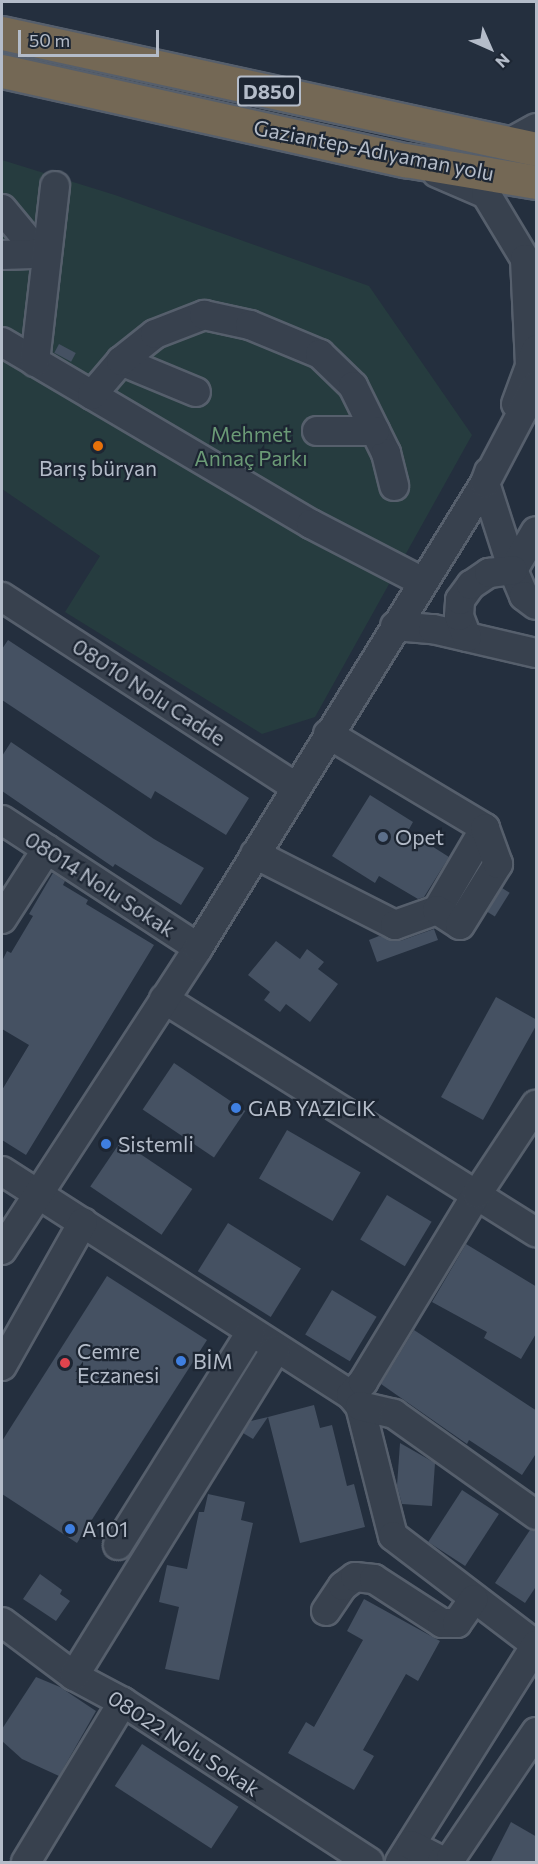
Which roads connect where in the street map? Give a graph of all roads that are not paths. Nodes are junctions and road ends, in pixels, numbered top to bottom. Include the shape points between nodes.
1 (2, 33) edge
2 (2, 71) edge
3 (528, 140) edge
4 (405, 160) junction
5 (537, 182) edge
6 (56, 186) dead end
7 (2, 210) edge
8 (2, 255) edge
9 (42, 258) junction
10 (2, 342) edge
11 (121, 361) junction
12 (35, 362) junction
13 (534, 377) edge
14 (196, 392) dead end
15 (92, 395) junction
16 (317, 431) dead end
17 (375, 431) junction
18 (485, 483) junction
19 (394, 486) dead end
20 (537, 531) edge
21 (513, 570) junction
22 (423, 582) junction
23 (2, 597) edge
24 (537, 605) edge
25 (395, 626) junction
26 (467, 637) junction
27 (537, 653) edge
28 (328, 734) junction
29 (296, 787) junction
30 (2, 820) edge
31 (47, 849) junction
32 (255, 854) junction
33 (2, 919) edge
34 (198, 948) junction
35 (164, 999) junction
36 (537, 1105) edge
37 (2, 1172) edge
38 (38, 1193) junction
39 (477, 1194) junction
40 (83, 1222) junction
41 (537, 1232) edge
42 (2, 1250) edge
43 (251, 1332) junction
44 (276, 1349) junction
45 (2, 1366) edge
46 (355, 1401) junction
47 (537, 1515) edge
48 (118, 1545) dead end
49 (474, 1599) junction
50 (326, 1611) dead end
51 (2, 1622) edge
52 (74, 1676) junction
53 (123, 1702) junction
54 (537, 1732) edge
55 (405, 1854) edge
56 (28, 1862) edge
57 (369, 1863) edge

1 - 3 highway, Gaziantep-Adıyaman yolu / D850
2 - 4 highway, Gaziantep-Adıyaman yolu / D850
4 - 5 highway, Gaziantep-Adıyaman yolu / D850
4 - 13 street via 486,194 510,228 525,259
6 - 9 street
7 - 9 street
8 - 9 street
9 - 12 street
10 - 12 street
11 - 14 street
11 - 15 street
11 - 17 street via 155,334 204,315 250,325 320,354 353,386
12 - 15 street
13 - 18 street
15 - 22 street via 311,524
16 - 17 street
17 - 19 street via 386,453
18 - 21 street
18 - 22 street
20 - 21 street
21 - 24 street via 524,596
21 - 26 street via 489,573 471,585 460,600 459,616
22 - 25 street
23 - 29 street, 08010 Nolu Cadde
25 - 26 street
25 - 28 street
26 - 27 street
28 - 29 street
28 - 32 street via 484,828 498,864 460,925 437,910 395,925
29 - 32 street
30 - 31 street, 08014 Nolu Sokak
31 - 33 street
31 - 34 street, 08014 Nolu Sokak
32 - 34 street
34 - 35 street
35 - 38 street
35 - 39 street
36 - 39 street
37 - 38 street
38 - 40 street
38 - 42 street
39 - 41 street
39 - 46 street
40 - 43 street
40 - 45 street
43 - 44 street
43 - 48 street
44 - 46 street
44 - 52 street
46 - 47 street via 394,1414
46 - 49 street via 393,1536
49 - 50 street via 457,1623 442,1623 374,1579 355,1577
49 - 55 street via 537,1645
51 - 52 street, 08022 Nolu Sokak
52 - 53 street, 08022 Nolu Sokak
53 - 56 street
53 - 57 street, 08022 Nolu Sokak
54 - 55 street via 451,1858 442,1861

